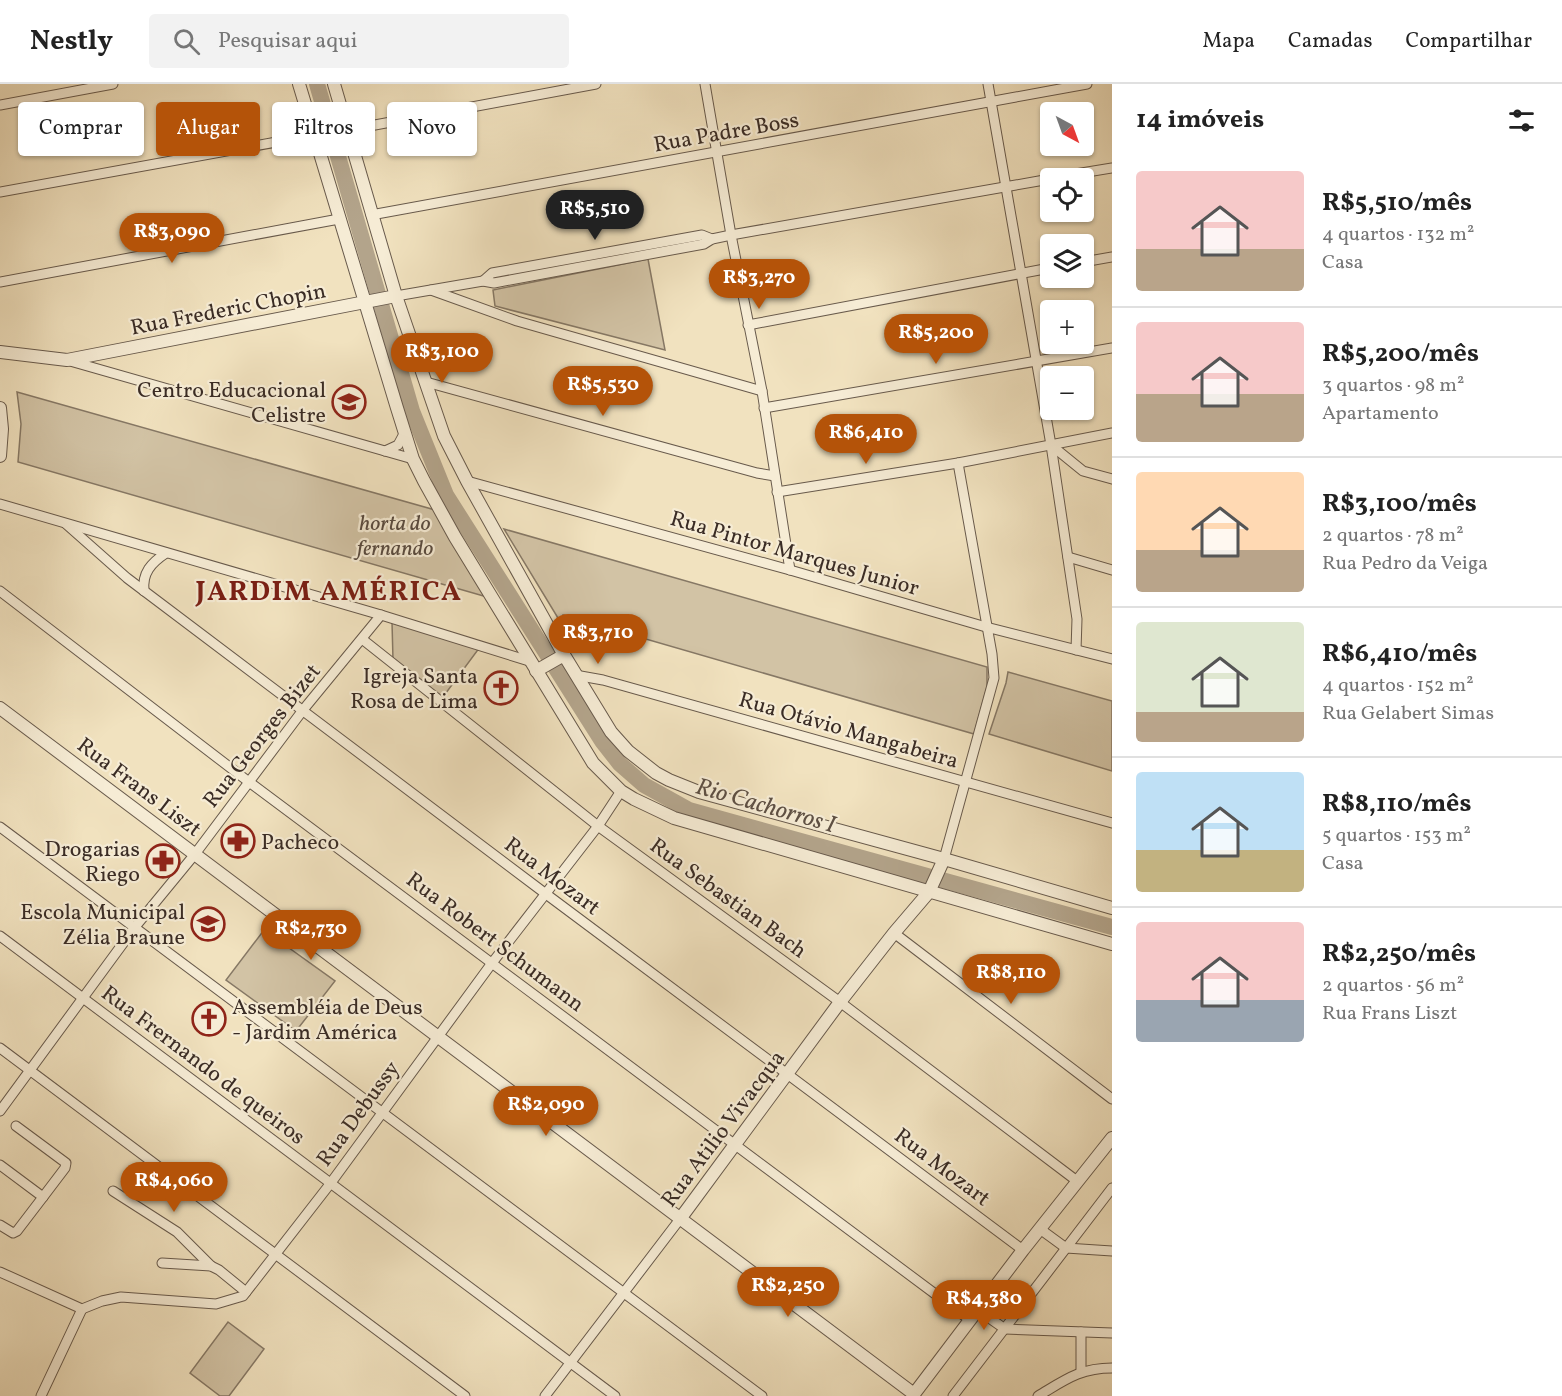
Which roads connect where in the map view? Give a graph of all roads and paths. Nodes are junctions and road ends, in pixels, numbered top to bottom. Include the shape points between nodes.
1 (113, 84) edge
2 (299, 84) edge
3 (334, 84) edge
4 (596, 84) edge
5 (705, 84) edge
6 (988, 84) edge
7 (1088, 84) edge
8 (305, 102) edge
9 (339, 102) edge
10 (991, 102) junction
11 (0, 105) edge
12 (375, 125) edge
13 (272, 143) edge
14 (718, 152) junction
15 (321, 156) edge
16 (355, 156) edge
17 (1112, 168) edge
18 (1094, 171) edge
19 (1040, 181) edge
20 (1006, 186) junction
21 (0, 192) edge
22 (371, 215) junction
23 (339, 219) junction
24 (732, 235) junction
25 (1112, 257) edge
26 (1094, 260) edge
27 (1040, 270) edge
28 (1022, 273) junction
29 (0, 282) edge
30 (430, 290) junction
31 (392, 297) junction
32 (369, 302) junction
33 (748, 325) junction
34 (1112, 348) edge
35 (0, 352) edge
36 (67, 360) junction
37 (1038, 361) junction
38 (426, 382) junction
39 (762, 391) junction
40 (0, 408) edge
41 (764, 408) junction
42 (405, 432) junction
43 (1112, 433) edge
44 (1051, 445) junction
45 (385, 451) junction
46 (0, 456) edge
47 (413, 459) junction
48 (958, 463) junction
49 (775, 476) junction
50 (1112, 479) edge
51 (467, 481) junction
52 (777, 492) junction
53 (1, 506) edge
54 (66, 525) junction
55 (166, 553) junction
56 (1068, 557) junction
57 (790, 570) junction
58 (1112, 570) edge
59 (0, 591) edge
60 (144, 591) junction
61 (381, 615) junction
62 (986, 627) junction
63 (362, 639) junction
64 (1076, 650) junction
65 (560, 657) junction
66 (1112, 659) edge
67 (536, 667) junction
68 (575, 675) junction
69 (0, 708) edge
70 (303, 710) junction
71 (249, 782) junction
72 (965, 782) junction
73 (621, 791) junction
74 (1112, 823) edge
75 (598, 826) junction
76 (0, 827) edge
77 (195, 854) junction
78 (943, 862) junction
79 (931, 889) junction
80 (546, 894) junction
81 (1112, 908) edge
82 (135, 927) junction
83 (894, 933) junction
84 (0, 936) edge
85 (1112, 944) edge
86 (492, 963) junction
87 (83, 998) junction
88 (840, 1002) junction
89 (438, 1037) junction
90 (0, 1048) edge
91 (29, 1070) junction
92 (788, 1074) junction
93 (1112, 1099) edge
94 (0, 1111) edge
95 (382, 1111) junction
96 (16, 1126) dead end
97 (1112, 1138) edge
98 (736, 1144) junction
99 (0, 1165) edge
100 (1077, 1181) junction
101 (330, 1184) junction
102 (1112, 1188) edge
103 (113, 1191) dead end
104 (44, 1197) junction
105 (680, 1219) junction
106 (0, 1226) edge
107 (1040, 1229) junction
108 (1066, 1248) junction
109 (1023, 1250) junction
110 (1112, 1251) edge
111 (276, 1255) junction
112 (162, 1263) dead end
113 (211, 1266) junction
114 (0, 1272) edge
115 (246, 1292) junction
116 (625, 1293) junction
117 (82, 1309) junction
118 (974, 1315) junction
119 (1005, 1329) junction
120 (1081, 1332) junction
121 (1112, 1333) edge
122 (571, 1362) junction
123 (1112, 1368) edge
124 (1081, 1371) junction
125 (914, 1395) edge
126 (41, 1396) edge
127 (465, 1396) edge
128 (545, 1396) edge
129 (615, 1396) edge
130 (762, 1396) edge
131 (953, 1396) edge
132 (1038, 1396) edge

1 - 11 street
2 - 8 street
3 - 9 street
4 - 12 street
5 - 14 street
6 - 10 street
7 - 10 street, Rua Padre Boss
10 - 14 street, Rua Padre Boss
10 - 20 street
13 - 21 street
14 - 22 street, Rua Padre Boss
14 - 24 street
15 - 23 street
16 - 22 street
17 - 18 street
19 - 20 street
20 - 24 street
20 - 28 street
22 - 31 street
23 - 29 street
23 - 32 street
24 - 30 street via 704,244 494,283 483,281
24 - 33 street
25 - 26 street
27 - 28 street
28 - 33 street
28 - 37 street
30 - 31 street
30 - 39 street via 517,321
31 - 32 street, Rua Frederic Chopin
31 - 38 street
32 - 36 street, Rua Frederic Chopin
32 - 42 street
33 - 39 street
34 - 37 street
35 - 36 street, Rua Frederic Chopin
36 - 45 street
37 - 41 street
37 - 44 street
38 - 49 street
38 - 51 street via 444,436
39 - 41 street
40 - 46 street
41 - 49 street
42 - 45 street via 398,445
42 - 47 street
43 - 44 street
44 - 48 street
44 - 50 street via 1083,471
44 - 56 street
45 - 47 street
47 - 67 street via 444,518
48 - 52 street
48 - 62 street
49 - 52 street
51 - 57 street, Rua Pintor Marques Junior
51 - 65 street
52 - 57 street
53 - 54 street
54 - 55 street
54 - 60 street, Rua Mozart
55 - 60 street via 146,572
55 - 61 street
56 - 58 street
56 - 64 street via 1077,620
57 - 62 street, Rua Pintor Marques Junior
59 - 71 street, Rua Robert Schumann
60 - 70 street, Rua Mozart
61 - 63 street, Rua Georges Bizet
61 - 67 street
62 - 64 street, Rua Pintor Marques Junior
62 - 72 street via 994,678
63 - 70 street, Rua Georges Bizet
63 - 75 street, Rua Sebastian Bach
64 - 66 street, Rua Pintor Marques Junior
65 - 67 street
65 - 68 street
67 - 73 street via 593,762
68 - 72 street, Rua Otávio Mangabeira
68 - 78 street via 619,742 644,765 669,780
69 - 77 street, Rua Frans Liszt
70 - 71 street, Rua Georges Bizet
70 - 80 street, Rua Mozart
71 - 77 street, Rua Georges Bizet
71 - 86 street, Rua Robert Schumann
72 - 74 street, Rua Otávio Mangabeira
72 - 78 street
73 - 75 street, Rua Debussy
73 - 79 street via 674,818
75 - 80 street, Rua Debussy
75 - 88 street, Rua Sebastian Bach
76 - 82 street
77 - 82 street, Rua Georges Bizet
77 - 89 street, Rua Frans Liszt
78 - 79 street, Rua Atilio Vivacqua
78 - 81 street
79 - 83 street, Rua Atilio Vivacqua
79 - 85 street
80 - 86 street, Rua Debussy
80 - 92 street, Rua Mozart
82 - 87 street, Rua Georges Bizet
82 - 95 street
83 - 88 street, Rua Atilio Vivacqua
83 - 93 street
84 - 87 street, Rua Frernando de queiros
86 - 89 street, Rua Debussy
86 - 98 street, Rua Robert Schumann
87 - 91 street, Rua Georges Bizet
87 - 101 street, Rua Frernando de queiros
88 - 92 street, Rua Atilio Vivacqua
88 - 100 street, Rua Sebastian Bach
89 - 95 street, Rua Debussy
89 - 105 street, Rua Frans Liszt
90 - 91 street
91 - 94 street, Rua Georges Bizet
91 - 111 street
92 - 98 street, Rua Atilio Vivacqua
92 - 109 street, Rua Mozart
95 - 101 street, Rua Debussy
95 - 116 street
96 - 104 street via 66,1163
97 - 100 street
98 - 105 street, Rua Atilio Vivacqua
98 - 118 street, Rua Robert Schumann
99 - 104 street
100 - 107 street
101 - 111 street, Rua Debussy
101 - 122 street, Rua Frernando de queiros
102 - 108 street
103 - 113 street via 177,1232
104 - 106 street via 14,1233
105 - 116 street, Rua Atilio Vivacqua
105 - 125 street, Rua Frans Liszt
107 - 108 street
107 - 109 street
108 - 110 street
108 - 119 street
109 - 118 street
111 - 115 street, Rua Debussy
111 - 127 street
112 - 113 street
113 - 115 street
114 - 117 street
115 - 117 street, Rua Debussy via 216,1304 121,1298
116 - 122 street, Rua Atilio Vivacqua
116 - 130 street
117 - 126 street
118 - 119 street, Rua Robert Schumann
118 - 125 street
119 - 120 street
119 - 131 street
120 - 121 street
120 - 124 street
122 - 128 street, Rua Atilio Vivacqua
122 - 129 street, Rua Frernando de queiros
123 - 124 street
124 - 132 street

